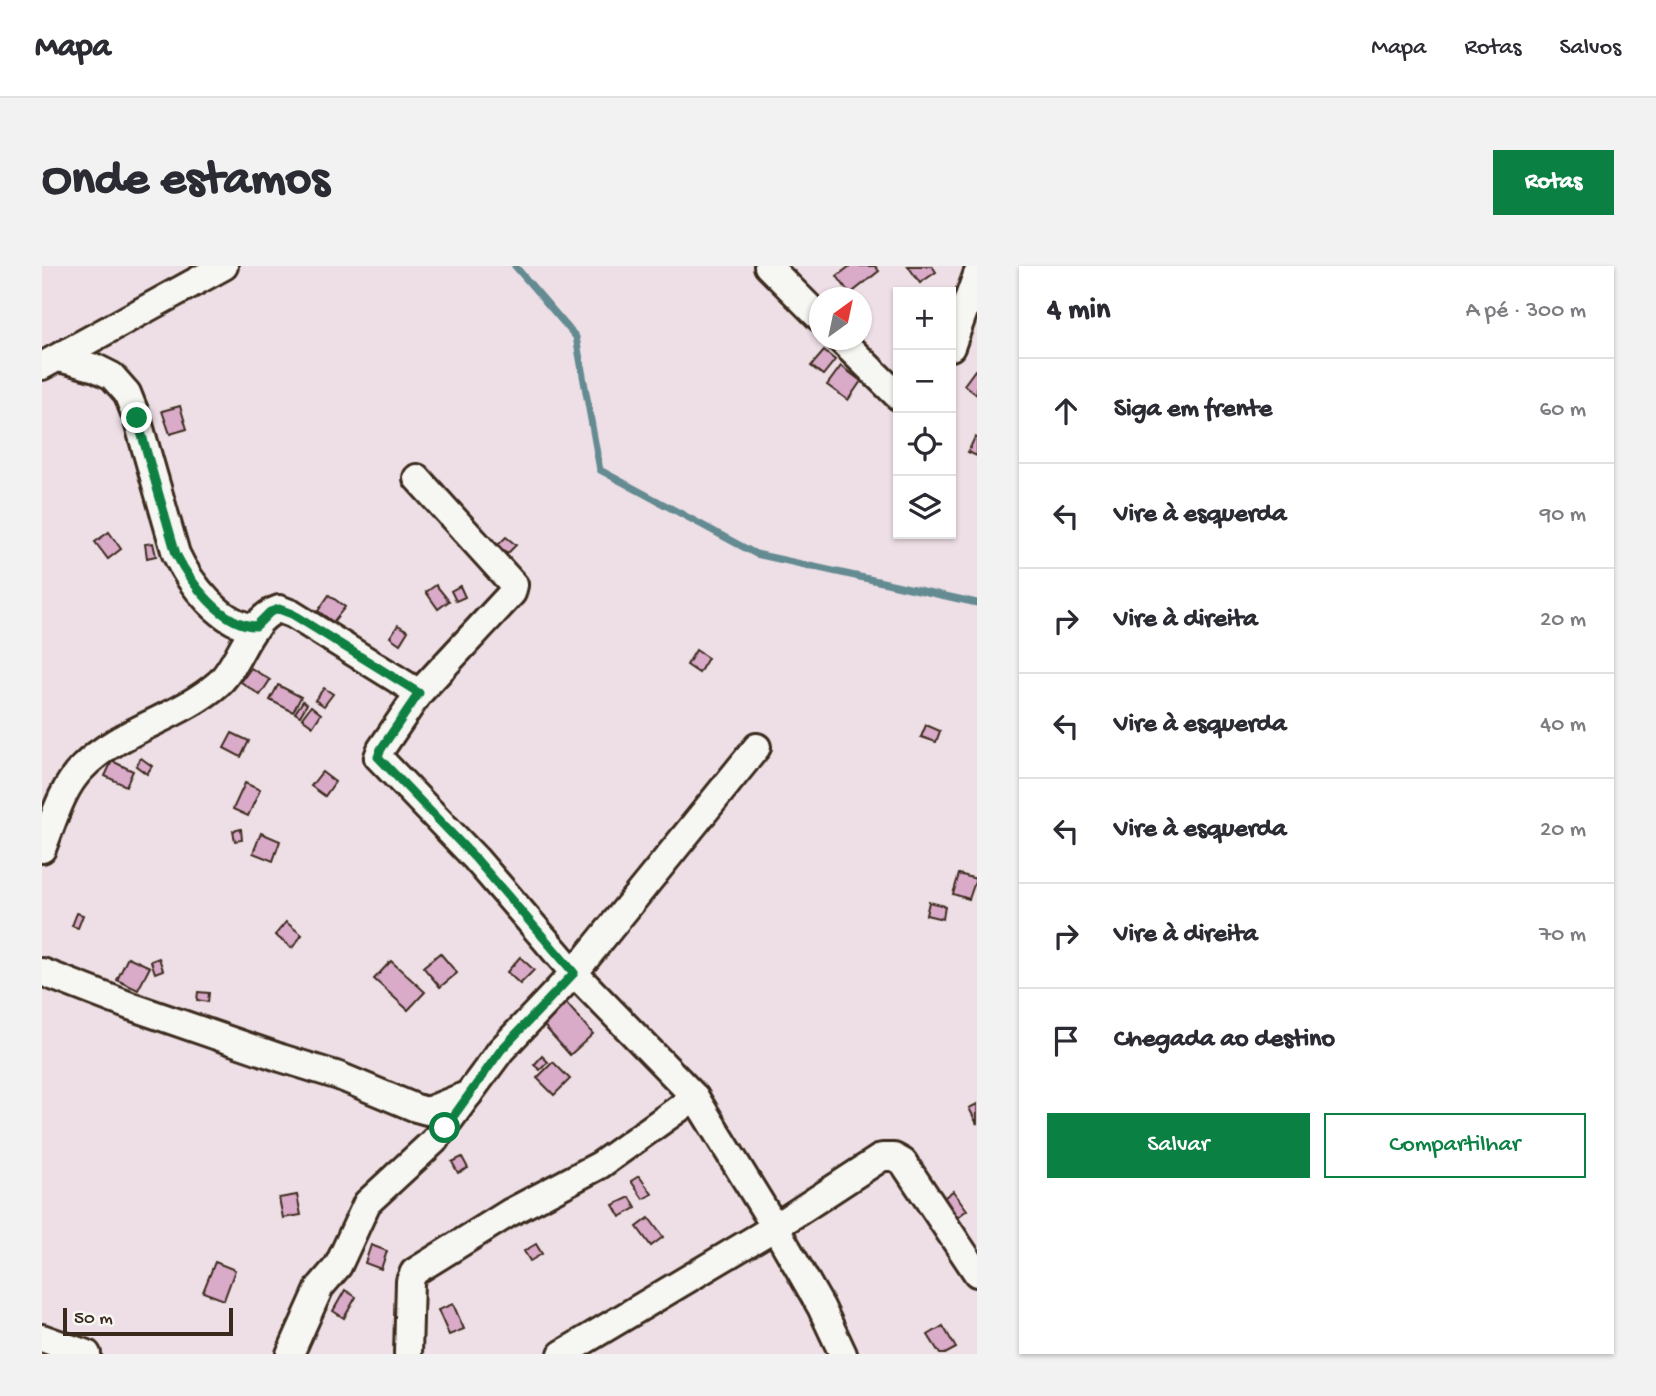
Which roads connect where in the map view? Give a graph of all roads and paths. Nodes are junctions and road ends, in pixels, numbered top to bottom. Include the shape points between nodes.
1 (224, 266) edge
2 (768, 266) edge
3 (975, 284) edge
4 (809, 307) edge
5 (956, 334) edge
6 (851, 350) edge
7 (50, 362) edge
8 (893, 391) edge
9 (417, 478) dead end
10 (256, 626) junction
11 (419, 693) junction
12 (757, 747) dead end
13 (42, 849) edge
14 (42, 972) edge
15 (574, 973) junction
16 (469, 1094) junction
17 (695, 1097) junction
18 (775, 1227) junction
19 (977, 1273) edge
20 (42, 1338) edge
21 (87, 1354) edge
22 (290, 1354) edge
23 (408, 1354) edge
24 (562, 1354) edge
25 (843, 1354) edge

1 - 7 street
2 - 4 street
3 - 5 street
6 - 8 street
7 - 10 street via 96,368 112,376 127,393 184,572 232,622
9 - 11 street via 514,585 512,593
10 - 11 street via 270,612 279,609 292,614
10 - 13 street via 218,684 99,753 82,768 68,785
11 - 15 street via 378,757 476,859
12 - 15 street
14 - 16 street via 426,1111
15 - 16 street via 501,1050
15 - 17 street
16 - 22 street via 434,1141 367,1203 338,1266 320,1287
17 - 18 street
17 - 23 street via 600,1165 509,1213 414,1272
18 - 19 street via 882,1157 894,1157 903,1162
18 - 24 street
18 - 25 street
20 - 21 street

